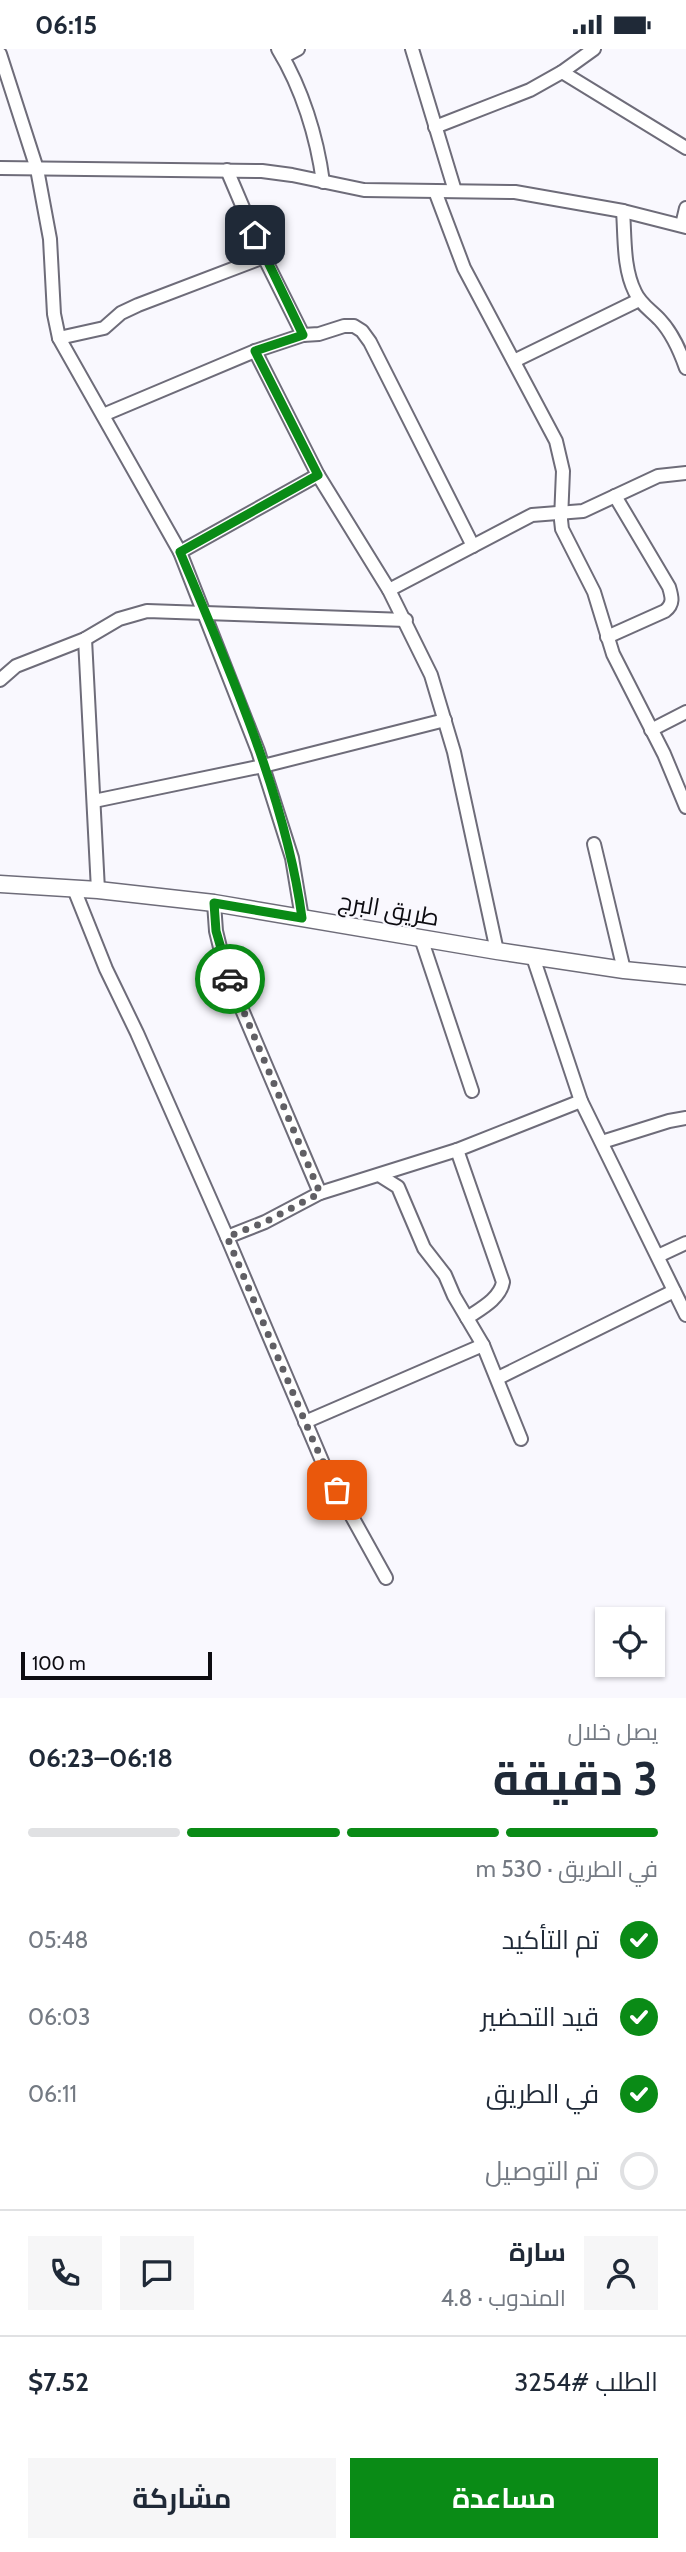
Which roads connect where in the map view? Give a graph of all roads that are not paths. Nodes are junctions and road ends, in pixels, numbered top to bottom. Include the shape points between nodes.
1 (298, 49) edge
2 (412, 49) edge
3 (594, 49) edge
4 (281, 53) edge
5 (0, 54) edge
6 (562, 72) junction
7 (5, 85) edge
8 (435, 127) junction
9 (686, 148) edge
10 (0, 168) edge
11 (37, 169) junction
12 (227, 170) junction
13 (323, 182) junction
14 (435, 191) junction
15 (455, 191) junction
16 (686, 208) edge
17 (623, 211) junction
18 (684, 226) edge
19 (264, 257) junction
20 (639, 300) junction
21 (303, 335) junction
22 (59, 338) junction
23 (255, 351) junction
24 (514, 361) junction
25 (686, 368) edge
26 (103, 415) junction
27 (686, 473) edge
28 (318, 475) junction
29 (615, 496) junction
30 (561, 514) junction
31 (473, 545) junction
32 (180, 552) junction
33 (388, 590) junction
34 (206, 614) junction
35 (405, 620) junction
36 (607, 637) junction
37 (85, 639) junction
38 (0, 680) edge
39 (686, 712) edge
40 (445, 720) junction
41 (651, 730) junction
42 (263, 766) junction
43 (94, 801) junction
44 (686, 807) edge
45 (594, 844) dead end
46 (0, 884) edge
47 (74, 889) junction
48 (99, 890) junction
49 (214, 903) junction
50 (302, 918) junction
51 (421, 938) junction
52 (496, 951) junction
53 (533, 957) junction
54 (624, 970) junction
55 (686, 975) edge
56 (472, 1091) dead end
57 (581, 1101) junction
58 (686, 1118) edge
59 (602, 1142) junction
60 (457, 1150) junction
61 (379, 1175) junction
62 (320, 1193) junction
63 (227, 1237) junction
64 (686, 1243) edge
65 (658, 1256) junction
66 (674, 1291) junction
67 (686, 1315) edge
68 (467, 1318) junction
69 (483, 1345) junction
70 (498, 1378) junction
71 (305, 1422) junction
72 (521, 1439) dead end
73 (386, 1579) dead end

1 - 4 street
2 - 8 street
3 - 6 street
4 - 13 street via 310,124
5 - 7 street
6 - 8 street via 530,90
6 - 9 street
7 - 11 street
8 - 15 street
10 - 11 street
11 - 12 street
11 - 22 street via 50,239
12 - 13 street
12 - 19 street
13 - 14 street via 364,190
14 - 15 street
14 - 24 street via 464,268
15 - 17 street via 515,192
16 - 18 street
17 - 18 street
17 - 20 street via 628,270
19 - 21 street
19 - 22 street via 138,305 104,328
20 - 24 street
20 - 25 street via 678,345
21 - 23 street
21 - 31 street via 344,326 362,331
22 - 26 street
23 - 26 street
23 - 28 street
24 - 30 street via 556,441 563,471
26 - 32 street
27 - 29 street via 659,476
28 - 32 street
28 - 33 street
29 - 30 street via 583,511
29 - 36 street via 669,587 672,600 665,611
30 - 31 street via 532,515
30 - 36 street via 562,530 594,592
31 - 33 street
32 - 34 street
33 - 35 street
34 - 35 street
34 - 37 street via 147,611 119,619
34 - 42 street
35 - 40 street via 434,683
36 - 41 street
37 - 38 street via 16,666
37 - 43 street
39 - 41 street
40 - 42 street
40 - 52 street
41 - 44 street
42 - 43 street
42 - 50 street via 292,858
43 - 48 street
45 - 54 street
46 - 47 street, طريق البرج
47 - 48 street, طريق البرج
47 - 63 street
48 - 49 street, طريق البرج
49 - 50 street, طريق البرج
49 - 62 street via 226,972
50 - 51 street, طريق البرج
51 - 52 street, طريق البرج
51 - 56 street
52 - 53 street, طريق البرج
53 - 54 street, طريق البرج
53 - 57 street
54 - 55 street, طريق البرج
57 - 59 street
57 - 60 street
58 - 59 street
59 - 65 street
60 - 61 street
60 - 68 street via 503,1282 492,1300
61 - 62 street
61 - 68 street via 398,1187 424,1248 445,1275
62 - 63 street
63 - 71 street
64 - 65 street
65 - 66 street
66 - 67 street
66 - 70 street
68 - 69 street
69 - 70 street
69 - 71 street
70 - 72 street
71 - 73 street

